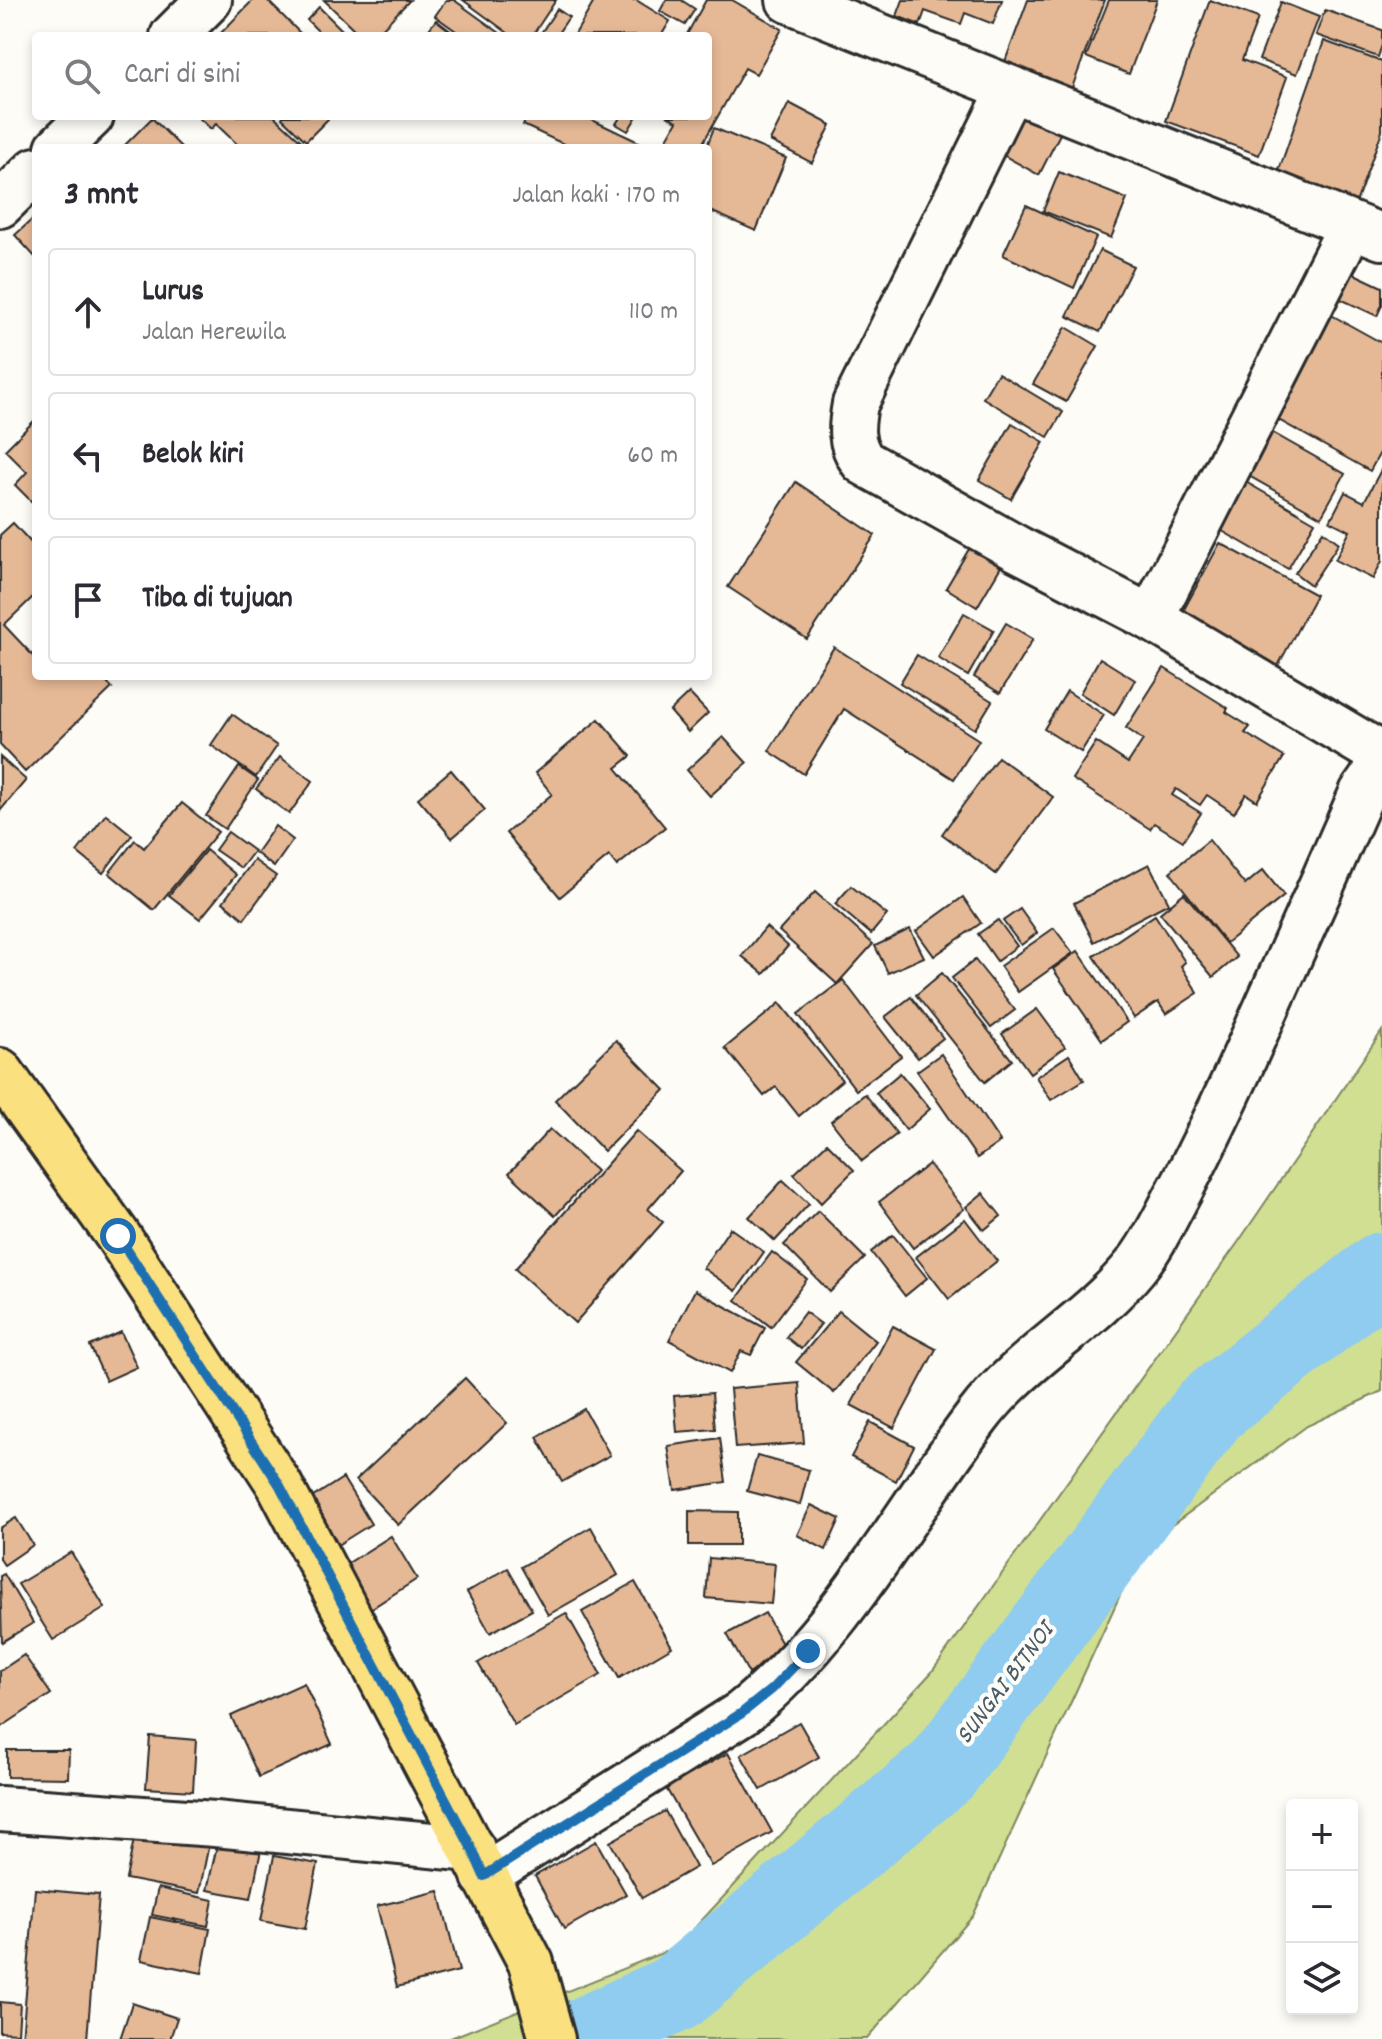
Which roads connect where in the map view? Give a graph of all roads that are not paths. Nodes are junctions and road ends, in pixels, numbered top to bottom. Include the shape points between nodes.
1 (209, 0) edge
2 (789, 0) edge
3 (177, 32) edge
4 (1010, 90) junction
5 (87, 120) edge
6 (62, 144) edge
7 (32, 174) edge
8 (0, 205) edge
9 (1367, 232) edge
10 (1151, 618) junction
11 (1382, 755) edge
12 (1382, 764) edge
13 (3, 1081) edge
14 (0, 1809) edge
15 (478, 1863) junction
16 (552, 2039) edge

1 - 3 street
2 - 4 street
4 - 9 street
4 - 10 street via 855,404 850,433 854,449 863,462
5 - 6 street
7 - 8 street
9 - 10 street
10 - 11 street
12 - 15 street via 1362,793 1210,1134 1137,1265 1097,1309 1002,1387 847,1602 772,1689 742,1713
13 - 15 main road via 118,1236 279,1484
14 - 15 street via 215,1824
15 - 16 main road via 531,1963

